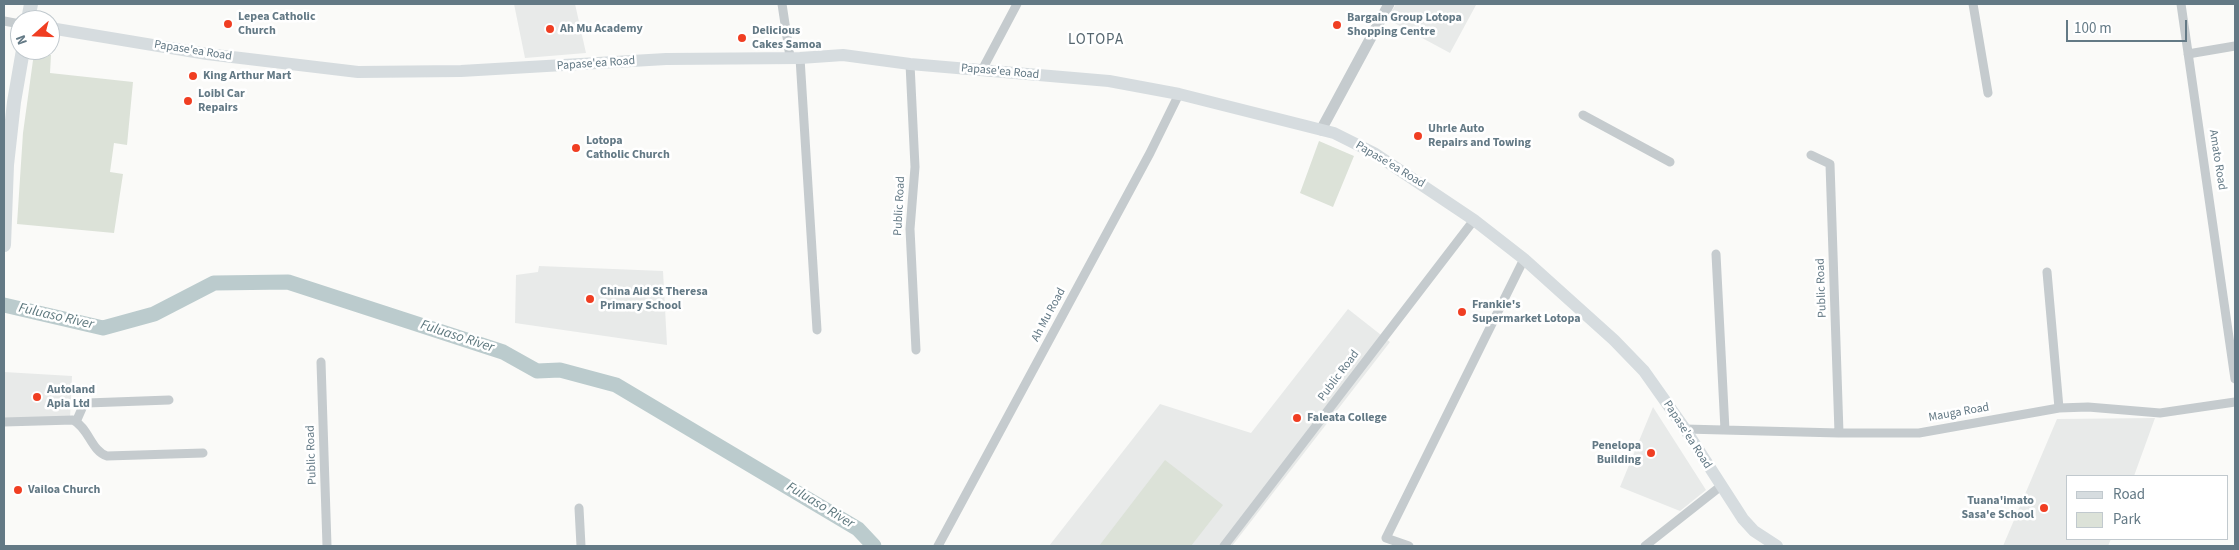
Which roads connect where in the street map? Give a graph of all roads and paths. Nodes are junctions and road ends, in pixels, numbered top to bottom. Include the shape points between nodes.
1 (782, 4) edge
2 (1018, 4) edge
3 (1389, 4) edge
4 (1973, 4) edge
5 (2181, 4) edge
6 (60, 30) edge
7 (2235, 46) edge
8 (2188, 54) junction
9 (795, 57) junction
10 (21, 60) edge
11 (910, 64) junction
12 (982, 70) junction
13 (1988, 93) dead end
14 (1179, 94) junction
15 (1583, 115) dead end
16 (1321, 130) junction
17 (1811, 155) dead end
18 (1670, 162) dead end
19 (1474, 220) junction
20 (4, 236) edge
21 (1716, 254) dead end
22 (1524, 258) junction
23 (2047, 272) dead end
24 (817, 330) dead end
25 (916, 350) dead end
26 (322, 362) dead end
27 (2235, 380) edge
28 (169, 400) dead end
29 (2235, 402) edge
30 (2059, 408) junction
31 (4, 422) edge
32 (76, 422) junction
33 (1685, 429) junction
34 (1725, 430) junction
35 (1839, 433) junction
36 (203, 453) dead end
37 (1721, 486) junction
38 (579, 508) dead end
39 (327, 546) edge
40 (581, 546) edge
41 (938, 546) edge
42 (1224, 546) edge
43 (1409, 546) edge
44 (1645, 546) edge
45 (1777, 546) edge

1 - 9 street
2 - 12 street
3 - 16 street
4 - 13 street
5 - 8 street, Amato Road
6 - 9 main road, Papase'ea Road via 207,54 358,72 502,70 666,59
7 - 8 street
8 - 27 street, Amato Road
9 - 11 main road, Papase'ea Road via 843,55
9 - 24 street
10 - 20 main road via 8,155
11 - 12 main road, Papase'ea Road
11 - 25 street, Public Road via 915,167 910,229
12 - 14 main road, Papase'ea Road via 1109,81
14 - 16 main road, Papase'ea Road
14 - 41 street, Ah Mu Road
15 - 18 street
16 - 19 main road, Papase'ea Road via 1374,153
17 - 35 street, Public Road via 1830,164
19 - 22 main road, Papase'ea Road
19 - 42 street, Public Road
21 - 34 street
22 - 33 main road, Papase'ea Road via 1644,371
22 - 43 street via 1386,538
23 - 30 street
26 - 39 street, Public Road
28 - 32 street via 87,403
29 - 30 street, Mauga Road via 2160,413
30 - 35 street, Mauga Road via 1919,433
31 - 32 street
32 - 36 street via 100,454 108,456
33 - 34 street, Mauga Road
33 - 37 main road, Papase'ea Road
34 - 35 street, Mauga Road
37 - 44 street
37 - 45 main road, Papase'ea Road via 1754,531
38 - 40 street

